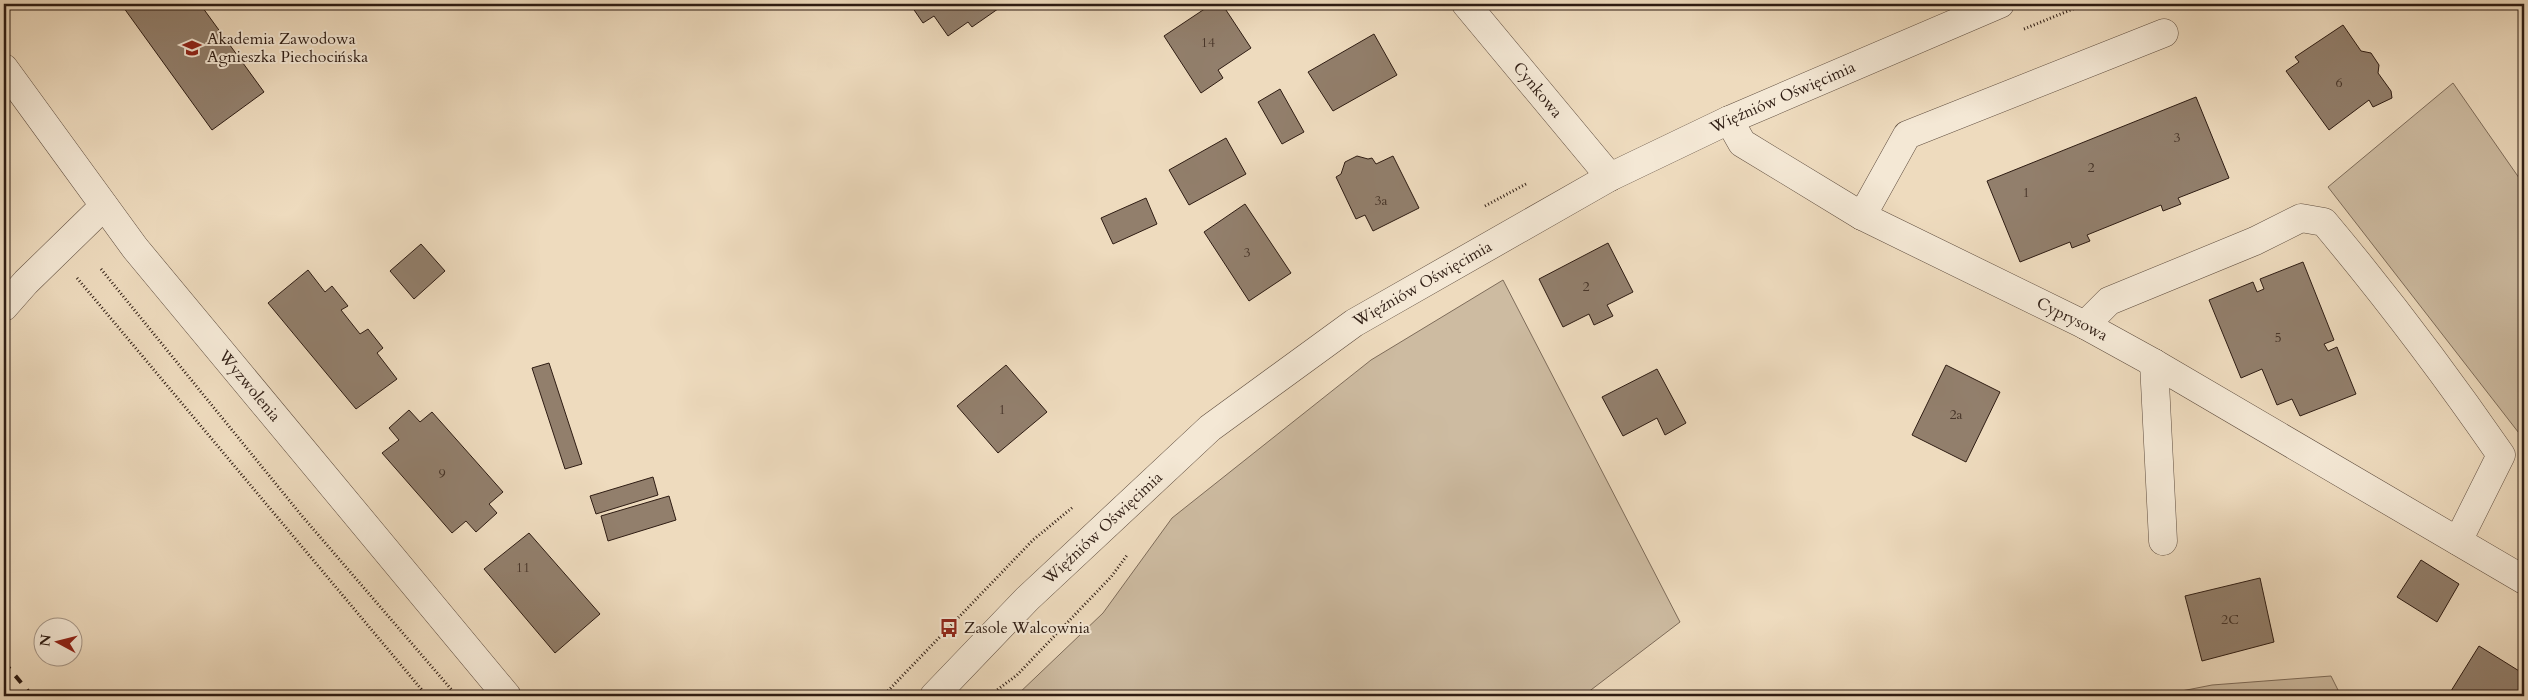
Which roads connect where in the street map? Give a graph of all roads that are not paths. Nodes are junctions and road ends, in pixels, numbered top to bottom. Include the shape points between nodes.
1 (1466, 4) edge
2 (2000, 4) edge
3 (2164, 33) dead end
4 (4, 68) edge
5 (1729, 120) junction
6 (1610, 177) junction
7 (104, 206) junction
8 (1862, 216) junction
9 (4, 307) edge
10 (2085, 325) junction
11 (2154, 363) junction
12 (2163, 541) dead end
13 (2458, 541) junction
14 (2524, 580) edge
15 (507, 696) edge
16 (934, 696) edge

1 - 6 street, Cynkowa
2 - 5 street, Więźniów Oświęcimia
3 - 8 street via 1907,135
4 - 7 street, Wyzwolenia
5 - 6 street, Więźniów Oświęcimia
5 - 8 street, Cyprysowa via 1742,143
6 - 16 street, Więźniów Oświęcimia via 1354,323 1210,428 1027,599
7 - 9 street
7 - 15 street, Wyzwolenia
8 - 10 street, Cyprysowa
10 - 11 street, Cyprysowa
10 - 13 street via 2109,301 2255,241 2300,218 2324,222 2452,384 2501,455
11 - 12 street
11 - 13 street, Cyprysowa
13 - 14 street, Cyprysowa

